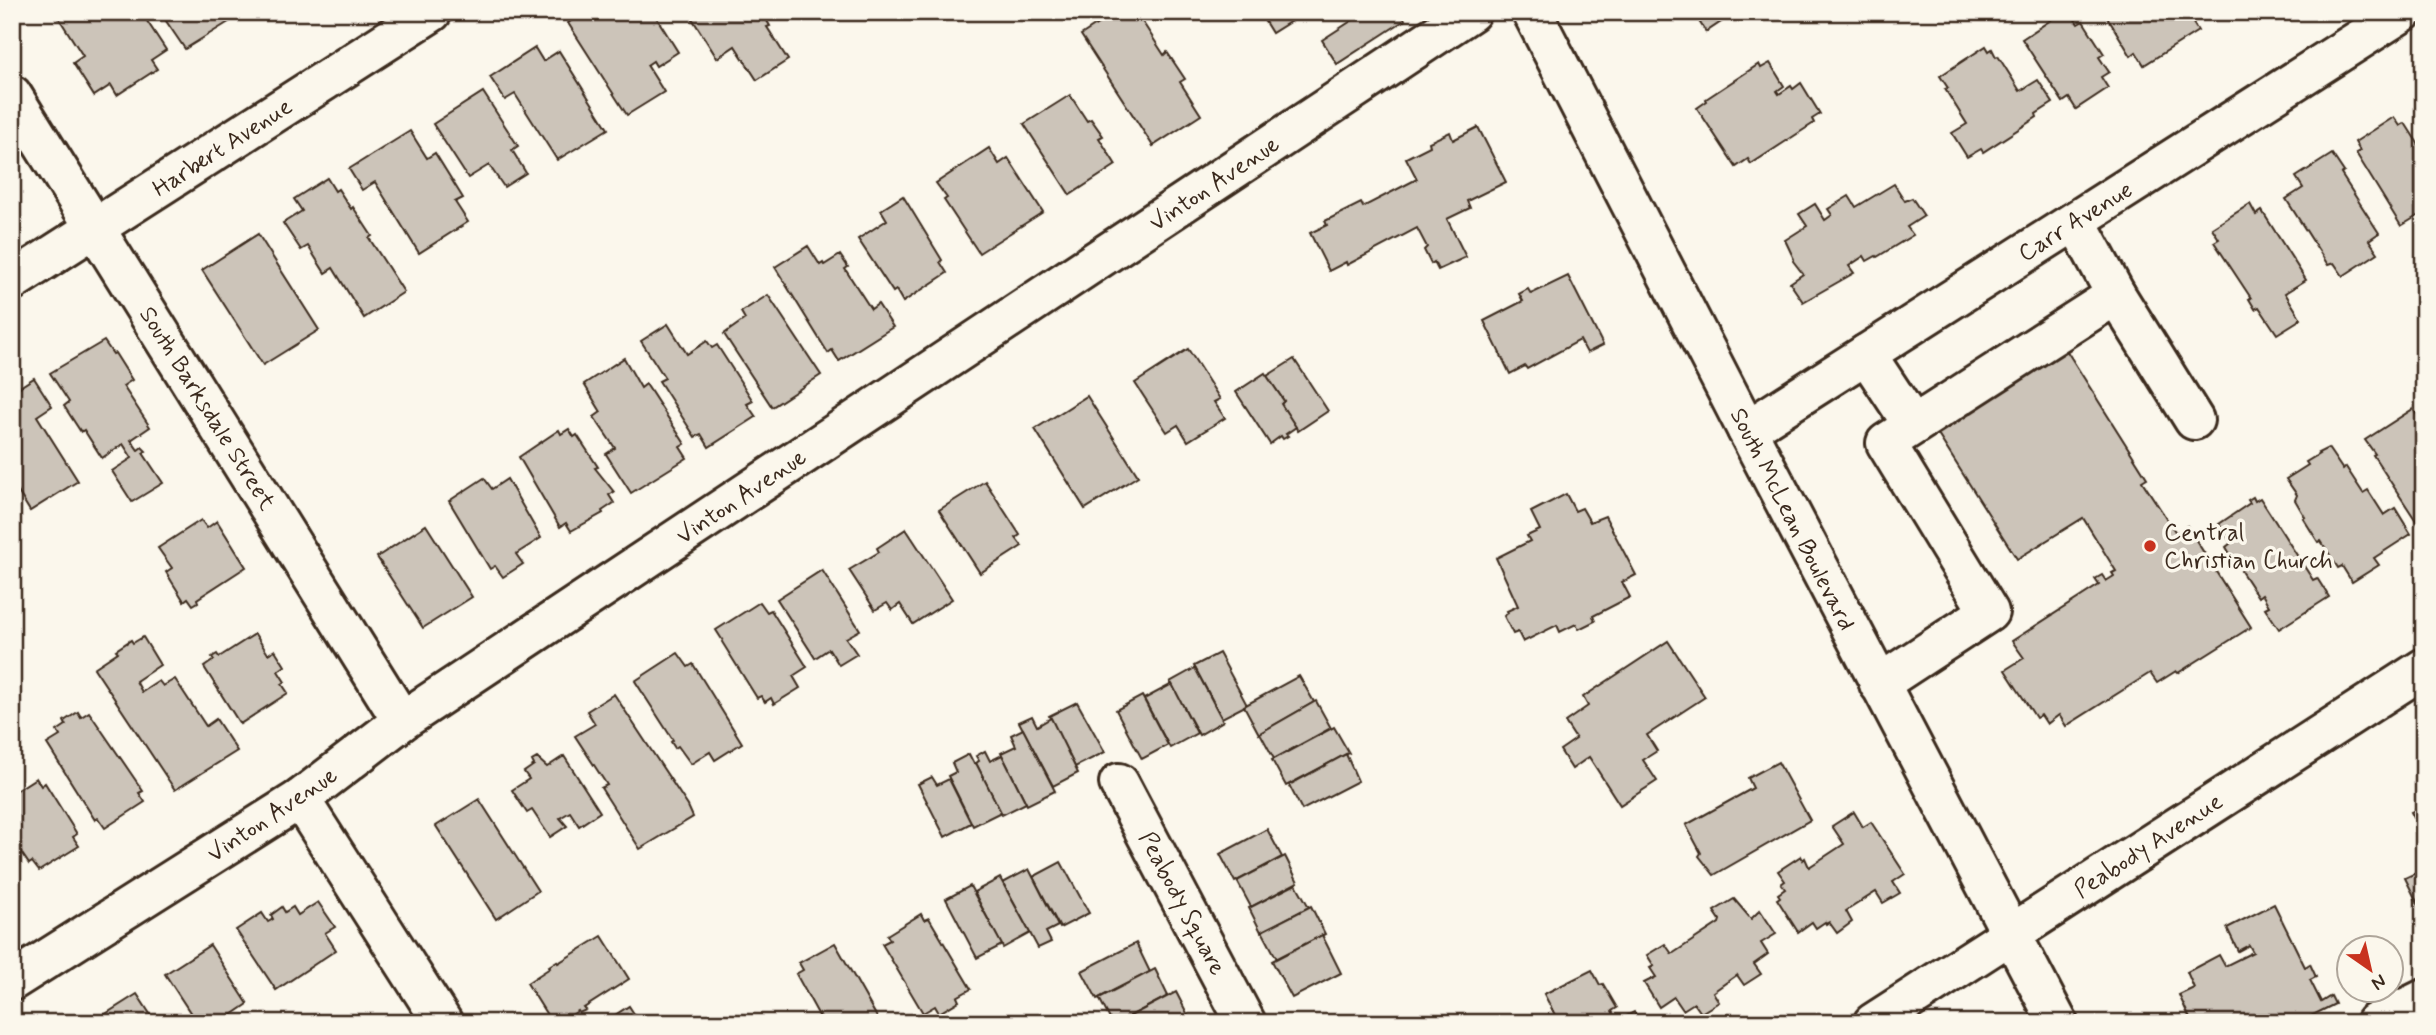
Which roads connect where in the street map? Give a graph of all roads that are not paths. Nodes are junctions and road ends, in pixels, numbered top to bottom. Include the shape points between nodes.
1 (432, 12) edge
2 (1471, 12) edge
3 (1532, 12) edge
4 (2403, 12) edge
5 (12, 95) edge
6 (2076, 221) junction
7 (96, 228) junction
8 (12, 281) edge
9 (2116, 295) junction
10 (1866, 354) junction
11 (2194, 420) dead end
12 (1913, 425) junction
13 (1747, 430) junction
14 (2424, 668) edge
15 (1879, 684) junction
16 (402, 722) junction
17 (1119, 783) dead end
18 (300, 799) junction
19 (2009, 933) junction
20 (12, 981) edge
21 (2424, 999) edge
22 (443, 1023) edge
23 (1246, 1023) edge
24 (1873, 1023) edge
25 (2058, 1023) edge
26 (2375, 1023) edge

1 - 7 street, Harbert Avenue
2 - 16 street, Vinton Avenue
3 - 13 street, South McLean Boulevard
4 - 6 street, Carr Avenue
5 - 7 street, South Barksdale Street
6 - 9 street
6 - 10 street, Carr Avenue
7 - 8 street, Harbert Avenue
7 - 16 street, South Barksdale Street
9 - 11 street
9 - 12 street
10 - 12 street
10 - 13 street, Carr Avenue
12 - 15 street via 1886,443 1989,612
13 - 15 street, South McLean Boulevard
14 - 19 street, Peabody Avenue
15 - 19 street, South McLean Boulevard
16 - 18 street, Vinton Avenue
17 - 23 street, Peabody Square
18 - 20 street, Vinton Avenue
18 - 22 street
19 - 24 street, Peabody Avenue
19 - 25 street, South McLean Boulevard
21 - 26 street

